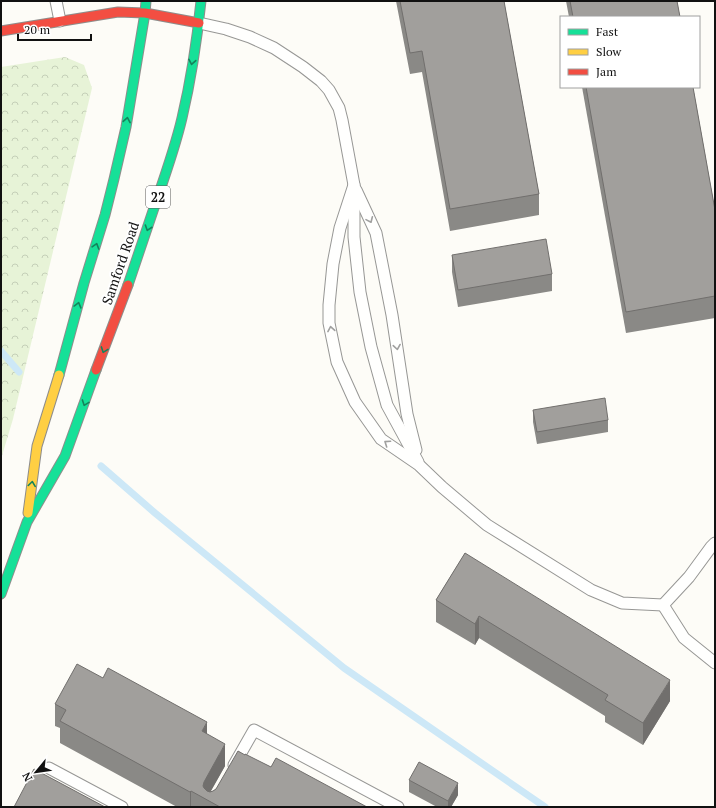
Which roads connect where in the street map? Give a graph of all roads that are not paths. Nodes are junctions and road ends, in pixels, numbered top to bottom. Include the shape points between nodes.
1 (56, 1) edge
2 (146, 1) edge
3 (201, 1) edge
4 (145, 13) junction
5 (60, 21) junction
6 (199, 23) junction
7 (1, 31) edge
8 (354, 185) junction
9 (419, 465) junction
10 (27, 522) junction
11 (715, 543) edge
12 (1, 594) edge
13 (663, 605) junction
14 (715, 663) edge
15 (49, 768) dead end
16 (228, 775) edge
17 (122, 807) edge
18 (398, 807) edge

1 - 5 lane
2 - 4 main road, Samford Road / 22
3 - 6 main road, Samford Road / 22
4 - 5 main road via 118,12
4 - 6 main road
10 -> 4 main road, Samford Road / 22 via 37,446 114,179 126,127
5 - 7 main road
6 - 8 lane via 226,29 274,48 321,81 339,108
6 -> 10 main road, Samford Road / 22 via 182,118 140,251 65,456
8 -> 9 lane via 376,233 407,414
8 - 9 lane via 355,245 360,292 371,347 387,405
9 -> 8 lane via 381,439 355,402 337,362 329,323 329,305 340,228
9 - 13 lane via 442,488 487,525 591,590 622,603
10 - 12 main road, Samford Road / 22
11 - 13 lane
13 - 14 lane via 684,638
15 - 17 lane
16 - 18 lane via 254,730

